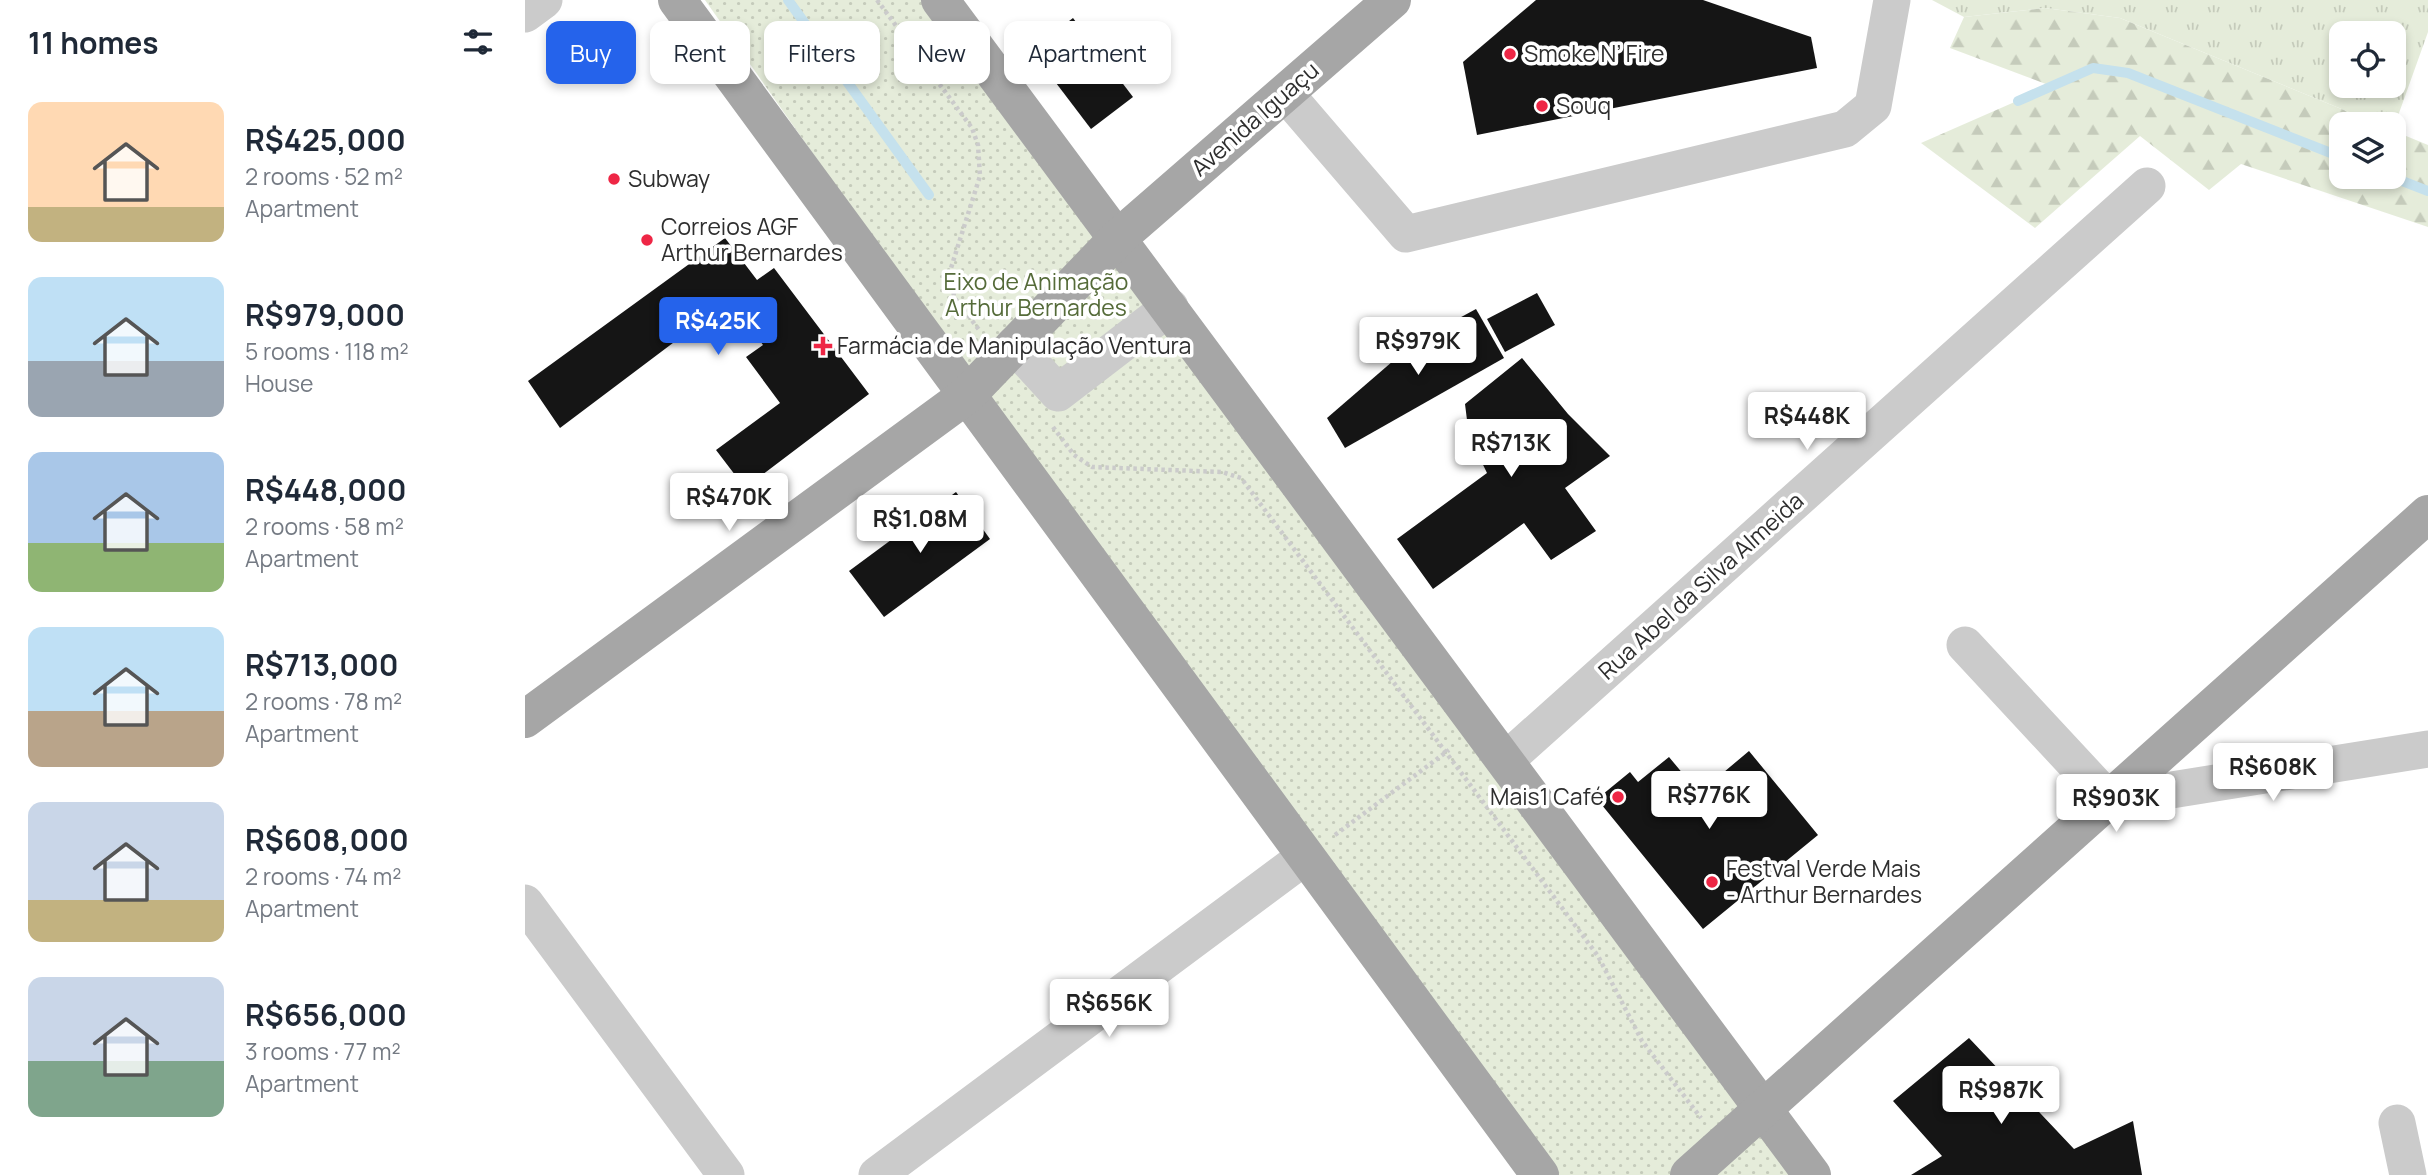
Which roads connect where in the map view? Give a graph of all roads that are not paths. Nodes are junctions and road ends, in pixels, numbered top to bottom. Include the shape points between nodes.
1 (544, 0) edge
2 (677, 0) edge
3 (940, 0) edge
4 (1892, 0) edge
5 (1386, 2) edge
6 (525, 14) edge
7 (1285, 93) junction
8 (2147, 186) dead end
9 (1118, 238) junction
10 (1170, 307) junction
11 (1014, 345) junction
12 (967, 395) junction
13 (2428, 514) edge
14 (1965, 645) dead end
15 (525, 719) edge
16 (2428, 749) edge
17 (1505, 761) junction
18 (2109, 800) junction
19 (1306, 856) junction
20 (525, 903) edge
21 (1763, 1109) junction
22 (2397, 1123) dead end
23 (726, 1175) edge
24 (877, 1175) edge
25 (1540, 1175) edge
26 (1689, 1175) edge
27 (1812, 1175) edge
28 (2408, 1175) edge

1 - 6 street
2 - 12 main road
3 - 9 main road
4 - 7 street via 1873,106 1845,129 1406,234
5 - 7 main road, Avenida Iguaçu
7 - 9 main road, Avenida Iguaçu
8 - 17 street, Rua Abel da Silva Almeida
9 - 10 main road
9 - 11 main road, Avenida Iguaçu
10 - 11 street via 1058,393
10 - 17 main road
11 - 12 main road, Avenida Iguaçu
12 - 15 main road, Avenida Iguaçu
12 - 19 main road
13 - 18 main road
14 - 18 street
16 - 18 street
17 - 21 main road
18 - 21 main road
19 - 24 street
19 - 25 main road
20 - 23 street
21 - 26 main road
21 - 27 main road
22 - 28 street

